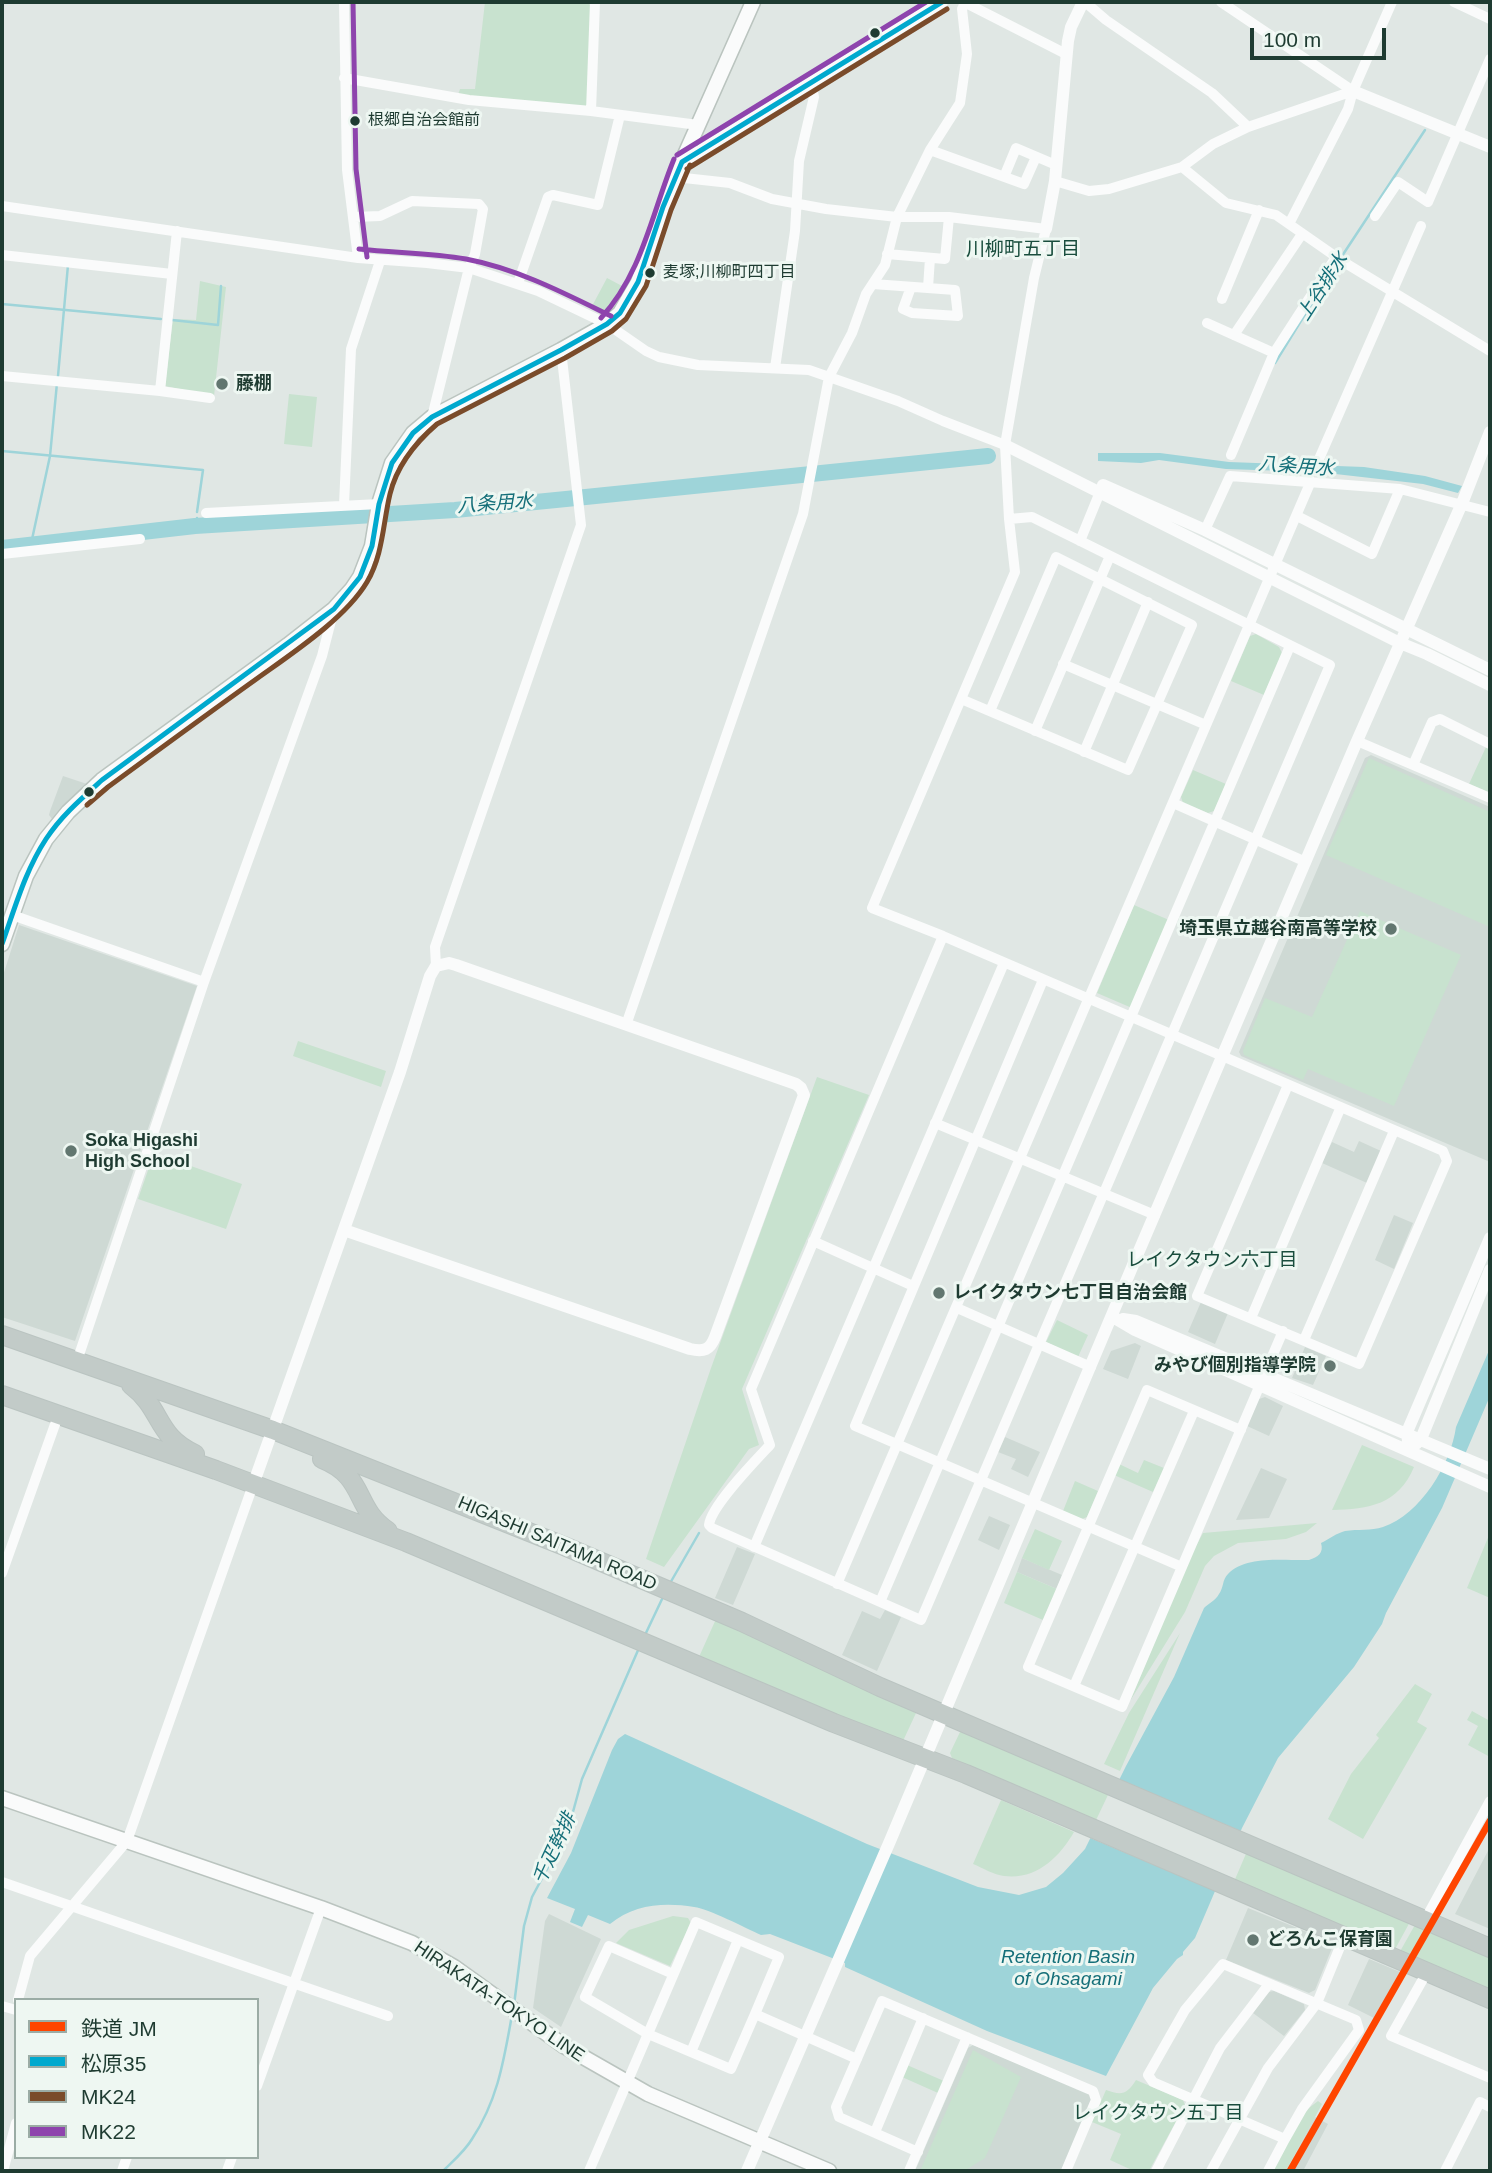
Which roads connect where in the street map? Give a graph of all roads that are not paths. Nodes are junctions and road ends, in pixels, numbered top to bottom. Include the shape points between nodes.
1 (344, 2) edge
2 (595, 2) edge
3 (752, 2) edge
4 (942, 2) edge
5 (964, 2) edge
6 (1084, 2) edge
7 (1221, 2) edge
8 (1392, 2) edge
9 (1454, 2) edge
10 (1490, 19) edge
11 (1066, 54) junction
12 (1490, 59) edge
13 (344, 78) junction
14 (811, 82) junction
15 (1353, 91) junction
16 (592, 111) junction
17 (620, 115) junction
18 (698, 125) junction
19 (1248, 127) junction
20 (1459, 134) junction
21 (1490, 147) edge
22 (930, 150) junction
23 (1036, 157) junction
24 (681, 162) junction
25 (1056, 165) junction
26 (1182, 167) junction
27 (675, 177) junction
28 (1004, 177) junction
29 (1055, 181) junction
30 (797, 204) junction
31 (2, 206) edge
32 (1259, 210) junction
33 (1375, 216) dead end
34 (354, 217) junction
35 (897, 217) junction
36 (948, 217) junction
37 (1289, 224) junction
38 (1421, 226) dead end
39 (1046, 229) junction
40 (177, 232) junction
41 (1302, 234) junction
42 (887, 254) junction
43 (2, 255) edge
44 (358, 258) junction
45 (930, 258) junction
46 (1339, 259) junction
47 (380, 261) junction
48 (469, 268) junction
49 (172, 274) junction
50 (518, 283) junction
51 (873, 284) junction
52 (911, 287) junction
53 (928, 288) junction
54 (1391, 292) junction
55 (1222, 299) dead end
56 (1207, 323) dead end
57 (607, 324) junction
58 (1234, 335) junction
59 (561, 350) junction
60 (1490, 351) edge
61 (1274, 353) junction
62 (775, 368) junction
63 (2, 376) edge
64 (829, 377) junction
65 (160, 391) junction
66 (210, 398) dead end
67 (432, 417) junction
68 (1490, 432) edge
69 (1005, 444) junction
70 (1231, 455) dead end
71 (1319, 459) dead end
72 (1311, 481) junction
73 (1400, 489) junction
74 (1100, 492) junction
75 (1465, 494) junction
76 (344, 505) junction
77 (378, 512) junction
78 (1490, 512) edge
79 (206, 513) dead end
80 (1297, 516) junction
81 (1009, 519) junction
82 (1205, 530) junction
83 (140, 539) dead end
84 (1080, 541) junction
85 (2, 554) edge
86 (1110, 556) junction
87 (1275, 564) junction
88 (1100, 577) junction
89 (1269, 577) junction
90 (1147, 602) junction
91 (334, 609) junction
92 (1249, 625) junction
93 (1406, 630) junction
94 (1400, 643) junction
95 (1290, 646) junction
96 (1063, 664) junction
97 (1490, 670) edge
98 (1112, 685) junction
99 (1490, 685) edge
100 (961, 699) junction
101 (1157, 704) junction
102 (990, 711) junction
103 (1206, 725) junction
104 (1035, 731) junction
105 (1357, 741) junction
106 (1490, 744) edge
107 (1084, 751) junction
108 (1413, 765) junction
109 (1490, 798) edge
110 (1173, 803) junction
111 (1215, 822) junction
112 (1255, 840) junction
113 (1306, 862) junction
114 (12, 915) junction
115 (943, 936) junction
116 (3, 938) edge
117 (1004, 963) junction
118 (436, 967) junction
119 (1042, 980) junction
120 (204, 982) junction
121 (1088, 1001) junction
122 (1131, 1018) junction
123 (626, 1025) junction
124 (1172, 1035) junction
125 (1223, 1057) junction
126 (1288, 1085) junction
127 (1340, 1108) junction
128 (935, 1123) junction
129 (1394, 1131) junction
130 (975, 1140) junction
131 (1020, 1159) junction
132 (1062, 1177) junction
133 (1104, 1195) junction
134 (1155, 1216) junction
135 (344, 1230) junction
136 (1490, 1238) edge
137 (813, 1241) junction
138 (872, 1268) junction
139 (1490, 1270) edge
140 (914, 1286) junction
141 (957, 1308) junction
142 (1113, 1317) junction
143 (1251, 1318) junction
144 (999, 1327) junction
145 (1283, 1331) junction
146 (2, 1335) edge
147 (1304, 1340) junction
148 (1038, 1345) junction
149 (77, 1361) junction
150 (1091, 1367) junction
151 (114, 1375) junction
152 (1261, 1380) junction
153 (2, 1390) edge
154 (2, 1395) edge
155 (27, 1404) junction
156 (1194, 1411) junction
157 (58, 1416) junction
158 (273, 1430) junction
159 (1241, 1430) junction
160 (1407, 1432) junction
161 (1421, 1439) junction
162 (898, 1445) junction
163 (1408, 1451) junction
164 (941, 1463) junction
165 (1486, 1467) edge
166 (981, 1481) junction
167 (253, 1485) junction
168 (1490, 1487) edge
169 (1032, 1503) junction
170 (1087, 1527) junction
171 (406, 1542) junction
172 (754, 1547) junction
173 (1136, 1547) junction
174 (1182, 1567) junction
175 (2, 1573) edge
176 (837, 1584) junction
177 (880, 1602) junction
178 (1074, 1686) junction
179 (943, 1714) junction
180 (925, 1757) junction
181 (2, 1798) edge
182 (1490, 1801) edge
183 (127, 1841) junction
184 (2, 1882) edge
185 (72, 1906) junction
186 (321, 1908) junction
187 (1425, 1920) junction
188 (1344, 1937) junction
189 (738, 1940) junction
190 (1490, 1948) edge
191 (1427, 1972) junction
192 (673, 1974) junction
193 (293, 1983) junction
194 (1269, 1984) junction
195 (19, 1998) edge
196 (1490, 2000) edge
197 (1317, 2003) junction
198 (755, 2014) junction
199 (388, 2016) dead end
200 (923, 2018) junction
201 (648, 2034) junction
202 (805, 2036) junction
203 (967, 2037) junction
204 (691, 2052) junction
205 (857, 2059) junction
206 (260, 2069) edge
207 (1490, 2078) edge
208 (626, 2083) junction
209 (1195, 2099) junction
210 (1490, 2107) edge
211 (1238, 2120) junction
212 (14, 2130) edge
213 (875, 2132) junction
214 (1285, 2139) junction
215 (760, 2142) junction
216 (918, 2151) junction
217 (3, 2171) edge
218 (589, 2171) edge
219 (747, 2171) edge
220 (829, 2171) edge
221 (909, 2171) edge
222 (1066, 2171) edge
223 (1156, 2171) edge
224 (1211, 2171) edge
225 (1268, 2171) edge
226 (1445, 2171) edge

1 - 13 street
2 - 16 street
3 - 18 main road
4 - 14 street
5 - 11 street
5 - 22 street via 967,54 960,103
6 - 11 street via 1071,27
6 - 19 street via 1212,93
7 - 15 street
8 - 15 street
9 - 10 street
11 - 25 street
12 - 20 street
13 - 16 street via 469,100
13 - 34 street via 346,170
14 - 24 street
14 - 30 street via 814,97 799,161
15 - 19 street
15 - 20 street
15 - 37 street via 1331,146
16 - 17 street
17 - 18 street
17 - 50 street via 598,205 548,197
18 - 24 main road
19 - 26 street via 1213,144
20 - 21 street
20 - 33 street via 1428,202 1398,182
22 - 28 street
22 - 35 street
23 - 25 street
23 - 28 street via 1024,184
23 - 28 street via 1016,148
24 - 27 main road
25 - 29 street
26 - 29 street via 1110,189 1089,191
26 - 32 street via 1226,204
27 - 30 street via 730,183
27 - 57 main road via 638,282 620,313
29 - 39 street
30 - 35 street
30 - 62 street
31 - 40 street
32 - 37 street
32 - 55 street
34 - 44 street
34 - 48 street via 380,216 412,201 479,204 483,209
35 - 36 street
35 - 42 street
36 - 39 street
36 - 45 street via 945,259
37 - 41 street
38 - 54 street
39 - 69 street
40 - 44 street
40 - 49 street
41 - 46 street
41 - 58 street
42 - 45 street
42 - 51 street
43 - 49 street
44 - 47 street
45 - 53 street
46 - 54 street
46 - 61 street
47 - 48 street
47 - 76 street via 351,349
48 - 50 street
48 - 67 street
49 - 65 street
50 - 57 street
51 - 52 street
51 - 64 street
52 - 53 street
52 - 53 street via 903,309 958,317 955,290
54 - 60 street
54 - 71 street
56 - 58 street
57 - 59 main road
57 - 62 street via 646,351 673,362
58 - 61 street
59 - 67 main road
59 - 118 street via 581,525 435,947
61 - 70 street
62 - 64 street via 809,370
63 - 65 street
64 - 69 street
64 - 123 street via 803,514
65 - 66 street
67 - 77 main road via 413,433 392,463
68 - 75 street
69 - 74 street
69 - 81 street
69 - 82 street
72 - 73 street
72 - 80 street
72 - 82 street via 1230,476
73 - 75 street
73 - 80 street via 1372,554
74 - 84 street
74 - 89 street
75 - 78 street
75 - 93 street
76 - 77 street
76 - 79 street
77 - 91 main road via 360,577
80 - 87 street
81 - 84 street via 1032,517
81 - 100 street via 1015,572
82 - 87 street
83 - 85 street
84 - 86 street
86 - 88 street
86 - 92 street
87 - 89 street
87 - 93 street
88 - 90 street
88 - 96 street
88 - 102 street via 1056,556
89 - 92 street
89 - 94 street
90 - 98 street
90 - 101 street via 1192,625
91 - 114 main road via 81,799 46,839
91 - 120 street via 322,656
92 - 95 street
92 - 103 street
93 - 94 street
93 - 97 street
94 - 99 street
94 - 105 street
95 - 111 street
95 - 112 street via 1330,666
96 - 98 street
96 - 104 street
98 - 101 street
98 - 107 street
100 - 102 street
100 - 115 street via 872,908
101 - 103 street
101 - 107 street via 1128,770
102 - 104 street
103 - 110 street
104 - 107 street
105 - 108 street
105 - 113 street
106 - 108 street via 1440,719 1432,722
108 - 109 street
110 - 111 street
110 - 121 street
111 - 112 street
111 - 122 street
112 - 113 street
112 - 124 street
113 - 125 street
114 - 116 main road
114 - 120 street
115 - 117 street
115 - 137 street
117 - 119 street
117 - 128 street
118 - 123 street via 456,965
118 - 135 street
119 - 121 street
119 - 130 street
120 - 149 street
121 - 122 street
121 - 131 street
122 - 124 street
122 - 132 street
123 - 135 street via 796,1084 804,1095 707,1350 690,1349
124 - 125 street
124 - 133 street
125 - 126 street
125 - 134 street
126 - 127 street
126 - 143 street via 1197,1296
127 - 129 street
127 - 143 street
128 - 130 street
128 - 138 street
129 - 147 street
129 - 147 street via 1443,1152 1447,1161 1359,1364
130 - 131 street
130 - 140 street
131 - 132 street
131 - 141 street
132 - 133 street
132 - 144 street
133 - 134 street
133 - 148 street
134 - 142 street
135 - 158 street
136 - 160 street
137 - 138 street
137 - 172 street via 751,1389 771,1445 710,1518 712,1528
138 - 140 street
138 - 172 street
139 - 161 street
140 - 162 street via 855,1426
141 - 144 street
141 - 162 street
142 - 150 street
142 - 152 street via 1136,1321
143 - 145 street
144 - 148 street
144 - 164 street
145 - 147 street
145 - 152 street
146 - 149 highway, HIGASHI SAITAMA ROAD
148 - 150 street
148 - 166 street
149 - 151 highway, HIGASHI SAITAMA ROAD
150 - 169 street
151 - 158 highway, HIGASHI SAITAMA ROAD
151 - 167 highway via 149,1400 172,1441 229,1466
152 - 159 street
152 - 160 street
152 - 163 street
153 - 155 highway
154 - 155 highway
155 - 157 highway
156 - 159 street
156 - 170 street via 1147,1390
156 - 173 street
157 - 167 highway
157 - 175 street
158 - 167 street
158 - 171 highway via 294,1448 346,1473 369,1514
158 - 179 highway, HIGASHI SAITAMA ROAD via 667,1591
159 - 174 street
160 - 161 street
160 - 163 street
161 - 163 street
161 - 165 street
162 - 164 street
162 - 176 street
163 - 168 street
164 - 166 street
164 - 177 street
166 - 169 street
166 - 177 street via 921,1620
167 - 171 highway
167 - 183 street
169 - 170 street
169 - 179 street
170 - 173 street
170 - 178 street via 1028,1667
171 - 180 highway
172 - 176 street
173 - 174 street
173 - 178 street
174 - 178 street via 1122,1707
176 - 177 street
179 - 180 street
179 - 187 highway, HIGASHI SAITAMA ROAD
180 - 188 highway
180 - 202 street
181 - 183 main road, HIRAKATA-TOKYO LINE
182 - 187 street
183 - 185 street
183 - 186 main road, HIRAKATA-TOKYO LINE
184 - 185 street
185 - 193 street
185 - 195 street via 30,1956
186 - 193 street
186 - 208 main road, HIRAKATA-TOKYO LINE via 412,1943 454,1967
187 - 190 highway, HIGASHI SAITAMA ROAD
188 - 191 highway
188 - 197 street
189 - 192 street via 696,1923
189 - 198 street via 779,1957
189 - 204 street
191 - 196 highway
191 - 207 street via 1391,2036
192 - 201 street
192 - 201 street via 609,1946 585,1997
193 - 199 street
193 - 206 street
194 - 197 street
194 - 209 street via 1220,2048
194 - 209 street via 1223,1964 1185,2010 1148,2076
197 - 211 street via 1268,2068
197 - 214 street via 1356,2020 1359,2030
198 - 202 street
198 - 204 street via 731,2069
200 - 203 street
200 - 205 street via 882,2001
200 - 213 street
201 - 204 street
201 - 208 street
202 - 205 street
202 - 215 street
203 - 216 street
203 - 222 street via 1093,2091 1096,2100
205 - 213 street via 836,2107 839,2117
208 - 215 main road, HIRAKATA-TOKYO LINE
208 - 218 street
209 - 211 street
209 - 223 street
210 - 226 street via 1480,2102
211 - 214 street
211 - 224 street
212 - 217 street
213 - 216 street
214 - 225 street
215 - 219 street
215 - 220 main road, HIRAKATA-TOKYO LINE
216 - 221 street

